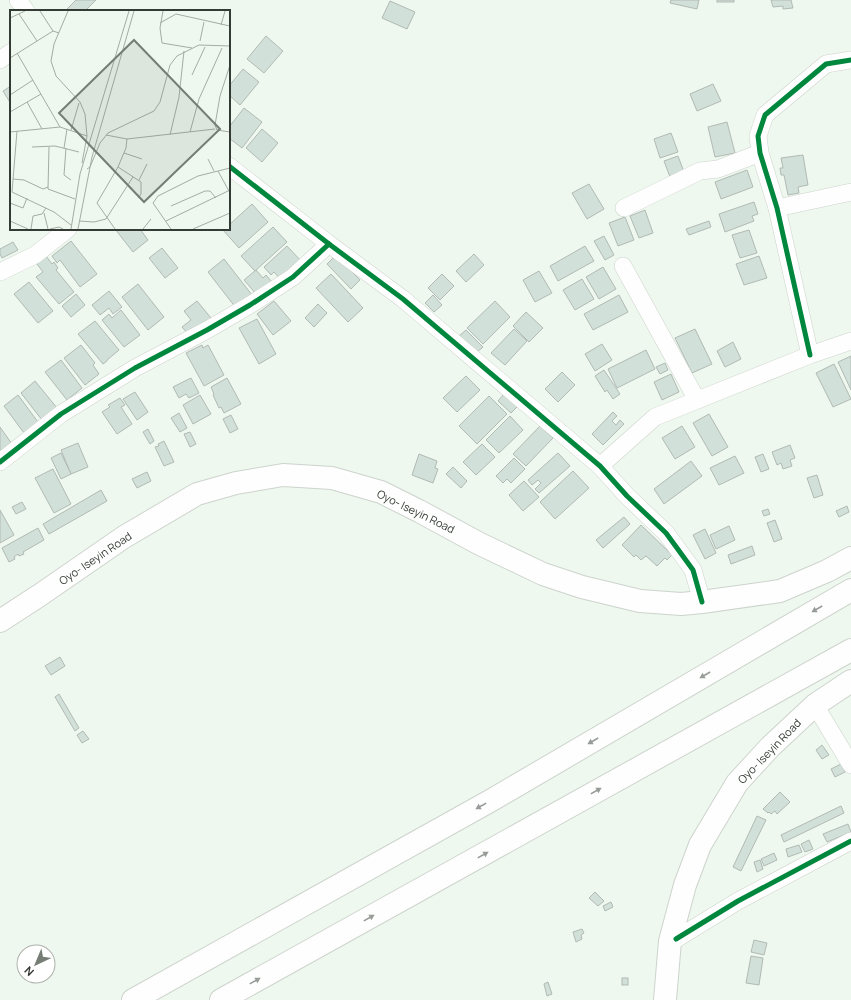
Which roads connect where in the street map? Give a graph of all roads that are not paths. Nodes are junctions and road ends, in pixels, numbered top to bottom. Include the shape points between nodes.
1 (18, 0) edge
2 (25, 10) edge
3 (10, 53) edge
4 (0, 60) edge
5 (851, 60) edge
6 (760, 153) junction
7 (230, 167) edge
8 (851, 192) edge
9 (624, 208) dead end
10 (777, 208) junction
11 (67, 230) edge
12 (330, 244) junction
13 (623, 266) dead end
14 (0, 272) edge
15 (851, 341) edge
16 (810, 355) junction
17 (697, 400) junction
18 (0, 462) edge
19 (600, 466) junction
20 (851, 558) edge
21 (851, 590) edge
22 (702, 602) junction
23 (0, 621) edge
24 (851, 650) edge
25 (851, 681) edge
26 (815, 705) junction
27 (851, 765) edge
28 (851, 841) edge
29 (676, 939) dead end
30 (133, 1000) edge
31 (221, 1000) edge
32 (665, 1000) edge

1 - 2 street
3 - 4 street
5 - 6 street via 826,64 765,115 758,136
6 - 9 street via 718,169 700,171
6 - 10 street
7 - 12 street
8 - 10 street
10 - 16 street
11 - 14 street via 35,255
12 - 18 street via 287,281 207,330 135,368 61,414
12 - 19 street via 402,299
13 - 17 street
15 - 16 street
16 - 17 street
17 - 19 street via 655,417
19 - 22 street via 666,533 693,570
20 - 22 main road, Oyo- Iseyin Road via 780,591
21 -> 30 main road via 490,801
22 - 23 main road, Oyo- Iseyin Road via 681,604 640,601 582,587 543,574 381,492 332,478 283,475 236,483 196,494 124,537
31 -> 24 main road
25 - 26 main road, Oyo- Iseyin Road
26 - 27 street
26 - 32 main road, Oyo- Iseyin Road via 770,747 737,783 700,844 685,885 670,942
28 - 29 street via 738,901

